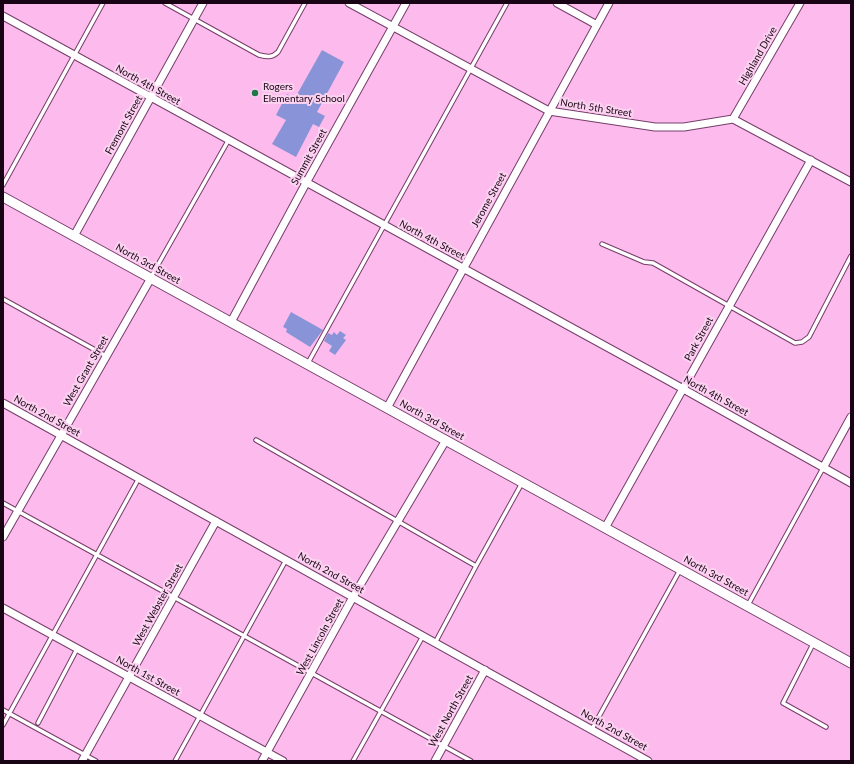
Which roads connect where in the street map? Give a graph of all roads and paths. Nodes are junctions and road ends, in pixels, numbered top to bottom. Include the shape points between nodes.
1 (103, 3) edge
2 (165, 3) edge
3 (203, 3) edge
4 (305, 3) edge
5 (349, 3) edge
6 (406, 3) edge
7 (507, 3) edge
8 (557, 3) edge
9 (609, 3) edge
10 (800, 3) edge
11 (3, 16) edge
12 (195, 19) junction
13 (597, 25) junction
14 (393, 27) junction
15 (74, 55) junction
16 (470, 69) junction
17 (151, 98) junction
18 (549, 111) junction
19 (733, 119) junction
20 (228, 141) junction
21 (811, 160) junction
22 (851, 182) edge
23 (306, 183) junction
24 (3, 185) edge
25 (3, 197) edge
26 (383, 226) junction
27 (74, 236) junction
28 (602, 244) dead end
29 (851, 256) edge
30 (463, 268) junction
31 (151, 278) junction
32 (3, 299) edge
33 (729, 305) junction
34 (231, 322) junction
35 (106, 356) junction
36 (307, 364) junction
37 (682, 389) junction
38 (3, 403) edge
39 (386, 408) junction
40 (851, 417) edge
41 (61, 435) junction
42 (256, 440) dead end
43 (446, 440) junction
44 (823, 468) junction
45 (139, 478) junction
46 (522, 482) junction
47 (851, 483) edge
48 (3, 503) edge
49 (18, 511) junction
50 (216, 521) junction
51 (398, 521) junction
52 (605, 528) junction
53 (3, 537) edge
54 (97, 554) junction
55 (286, 560) junction
56 (476, 566) junction
57 (681, 569) junction
58 (174, 596) junction
59 (353, 597) junction
60 (748, 606) junction
61 (3, 608) edge
62 (52, 635) junction
63 (244, 636) junction
64 (423, 636) junction
65 (435, 643) junction
66 (814, 643) junction
67 (78, 649) junction
68 (851, 663) edge
69 (485, 670) junction
70 (311, 673) junction
71 (129, 677) junction
72 (3, 710) edge
73 (381, 711) junction
74 (9, 713) junction
75 (200, 716) junction
76 (38, 723) dead end
77 (3, 725) edge
78 (826, 727) dead end
79 (592, 730) junction
80 (443, 746) junction
81 (267, 752) junction
82 (83, 758) edge
83 (96, 761) edge
84 (175, 761) edge
85 (262, 761) edge
86 (283, 761) edge
87 (353, 761) edge
88 (435, 761) edge
89 (471, 761) edge
90 (648, 761) edge

1 - 15 lane
2 - 12 lane
3 - 12 street, Fremont Street
4 - 12 lane via 274,56 259,56
5 - 14 street, North 5th Street
6 - 14 street, Summit Street
7 - 16 lane
8 - 13 street
9 - 13 street, Jerome Street
10 - 19 street, Highland Drive
11 - 15 street, North 4th Street
12 - 17 street, Fremont Street
13 - 18 street, Jerome Street
14 - 16 street, North 5th Street
14 - 23 street, Summit Street
15 - 17 street, North 4th Street
15 - 24 lane
16 - 18 street, North 5th Street
16 - 26 lane
17 - 20 street, North 4th Street
17 - 27 street, Fremont Street
18 - 19 street, North 5th Street via 655,127
18 - 30 street, Jerome Street
19 - 21 street
20 - 23 street, North 4th Street
20 - 31 lane
21 - 22 street
21 - 33 street, Park Street
23 - 26 street, North 4th Street
23 - 34 street, Summit Street
25 - 27 street, North 3rd Street
26 - 30 street, North 4th Street
26 - 36 lane
27 - 31 street, North 3rd Street
28 - 33 lane via 644,262 653,263
29 - 33 lane via 809,337 802,342 795,343
30 - 37 street, North 4th Street
30 - 39 street, Jerome Street
31 - 34 street, North 3rd Street
31 - 35 street, West Grant Street
32 - 35 lane
33 - 37 street, Park Street
34 - 36 street, North 3rd Street
35 - 41 street, West Grant Street
36 - 39 street, North 3rd Street
37 - 44 street, North 4th Street
37 - 52 street, Park Street
38 - 41 street, North 2nd Street
39 - 43 street, North 3rd Street
40 - 44 street
41 - 45 street, North 2nd Street
41 - 49 street, West Grant Street
42 - 51 lane
43 - 46 street, North 3rd Street
43 - 51 street, West Lincoln Street
44 - 47 street, North 4th Street
44 - 60 lane
45 - 50 street, North 2nd Street
45 - 54 lane
46 - 52 street, North 3rd Street
46 - 56 lane
48 - 49 lane
49 - 53 street, West Grant Street
49 - 54 lane
50 - 55 street, North 2nd Street
50 - 58 street, West Webster Street
51 - 56 lane
51 - 59 street, West Lincoln Street
52 - 57 street, North 3rd Street
54 - 58 lane
54 - 62 lane
55 - 59 street, North 2nd Street
55 - 63 lane
56 - 65 lane
57 - 60 street, North 3rd Street
57 - 79 lane
58 - 63 lane
58 - 71 street, West Webster Street
59 - 64 street, North 2nd Street
59 - 70 street, West Lincoln Street
60 - 66 street, North 3rd Street
61 - 62 street, North 1st Street
62 - 67 street, North 1st Street
62 - 74 lane
63 - 70 lane
63 - 75 lane
64 - 65 street, North 2nd Street
64 - 73 lane
65 - 69 street, North 2nd Street
66 - 68 street, North 3rd Street
66 - 78 lane via 783,703
67 - 71 street, North 1st Street
67 - 76 lane
69 - 79 street, North 2nd Street
69 - 80 street, West North Street
70 - 73 lane
70 - 81 street, West Lincoln Street
71 - 75 street, North 1st Street
71 - 82 street, West Webster Street
72 - 74 lane
73 - 80 lane
73 - 87 lane
74 - 77 lane
74 - 82 lane
75 - 81 street, North 1st Street
75 - 84 lane
79 - 90 street, North 2nd Street
80 - 88 street, West North Street
80 - 89 lane
81 - 85 street, West Lincoln Street
81 - 86 street, North 1st Street
82 - 83 lane

